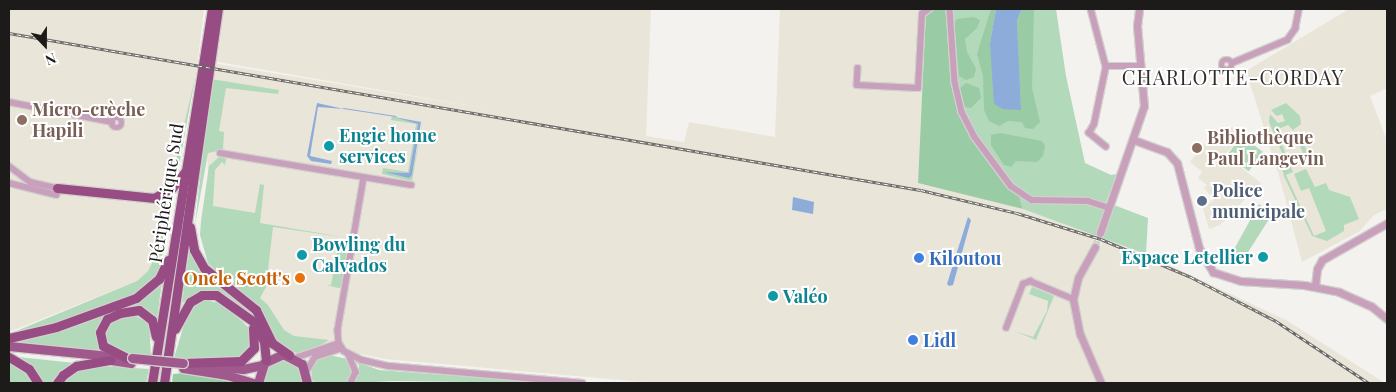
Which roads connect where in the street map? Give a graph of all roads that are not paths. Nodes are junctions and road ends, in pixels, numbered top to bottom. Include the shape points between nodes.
1 (212, 9) edge
2 (218, 9) edge
3 (929, 9) edge
4 (950, 9) edge
5 (1091, 9) edge
6 (1139, 9) edge
7 (1299, 9) edge
8 (1232, 63) dead end
9 (1106, 66) junction
10 (1141, 66) junction
11 (858, 68) dead end
12 (9, 102) edge
13 (112, 122) dead end
14 (1134, 140) junction
15 (1106, 147) dead end
16 (220, 153) dead end
17 (9, 166) edge
18 (186, 172) junction
19 (364, 178) junction
20 (9, 183) edge
21 (411, 185) dead end
22 (57, 191) junction
23 (1109, 208) junction
24 (189, 214) junction
25 (1387, 223) edge
26 (1100, 232) tunnel mouth
27 (1095, 247) tunnel mouth
28 (172, 256) junction
29 (1315, 286) junction
30 (1074, 299) junction
31 (245, 316) junction
32 (1386, 316) edge
33 (1006, 328) dead end
34 (171, 336) junction
35 (9, 338) edge
36 (158, 342) junction
37 (340, 346) junction
38 (9, 348) edge
39 (348, 353) junction
40 (9, 357) edge
41 (292, 357) junction
42 (110, 360) junction
43 (130, 360) junction
44 (264, 363) junction
45 (183, 365) junction
46 (306, 372) junction
47 (38, 383) edge
48 (57, 383) edge
49 (152, 383) edge
50 (164, 383) edge
51 (256, 383) edge
52 (307, 383) edge
53 (351, 383) edge
54 (582, 383) edge
55 (1101, 383) edge

1 - 18 highway, Périphérique Sud
2 - 24 highway, Périphérique Sud
3 - 11 street via 922,14 918,88 857,85
4 - 23 street via 955,82 962,112 974,136 1012,186 1032,200 1088,201
5 - 9 street
6 - 10 street via 1137,26
7 - 8 street via 1295,29 1287,40
9 - 10 street
9 - 15 street via 1094,124 1089,133
10 - 14 street via 1144,106
12 - 13 street
14 - 23 street
14 - 29 street via 1167,152 1177,163 1198,248 1210,270 1241,281
16 - 19 street
17 - 22 street via 30,182
18 - 22 highway via 172,188 154,198
18 - 28 highway, Périphérique Sud
19 - 21 street
19 - 37 street via 338,330
20 - 22 street
23 - 26 street
24 - 34 highway, Périphérique Sud
24 - 41 highway via 194,250 204,268 258,312 272,343
25 - 29 street via 1322,260
27 - 30 street via 1078,278
28 - 35 highway via 159,279 136,298 56,327
28 - 36 highway, Périphérique Sud
29 - 32 street via 1355,298
30 - 33 street via 1030,281 1023,284
30 - 55 street via 1080,334
31 - 34 highway via 219,296 200,296 185,308
31 - 44 highway via 251,318 260,332
31 - 45 highway via 256,339 250,356 230,364
34 - 50 highway, Périphérique Sud
36 - 43 highway via 154,325 145,313 133,310 114,315 101,328 101,342 110,352
36 - 49 highway, Périphérique Sud
37 - 39 street
37 - 41 street
37 - 46 street via 315,357
38 - 42 main road
38 - 43 main road
39 - 53 street via 356,372
39 - 54 street via 388,366
40 - 47 highway via 29,369
41 - 44 main road via 279,354
41 - 46 main road
42 - 43 main road
42 - 48 highway via 76,366
43 - 45 main road, bridge
44 - 45 main road via 243,369
44 - 51 main road
45 - 51 main road
46 - 52 main road

